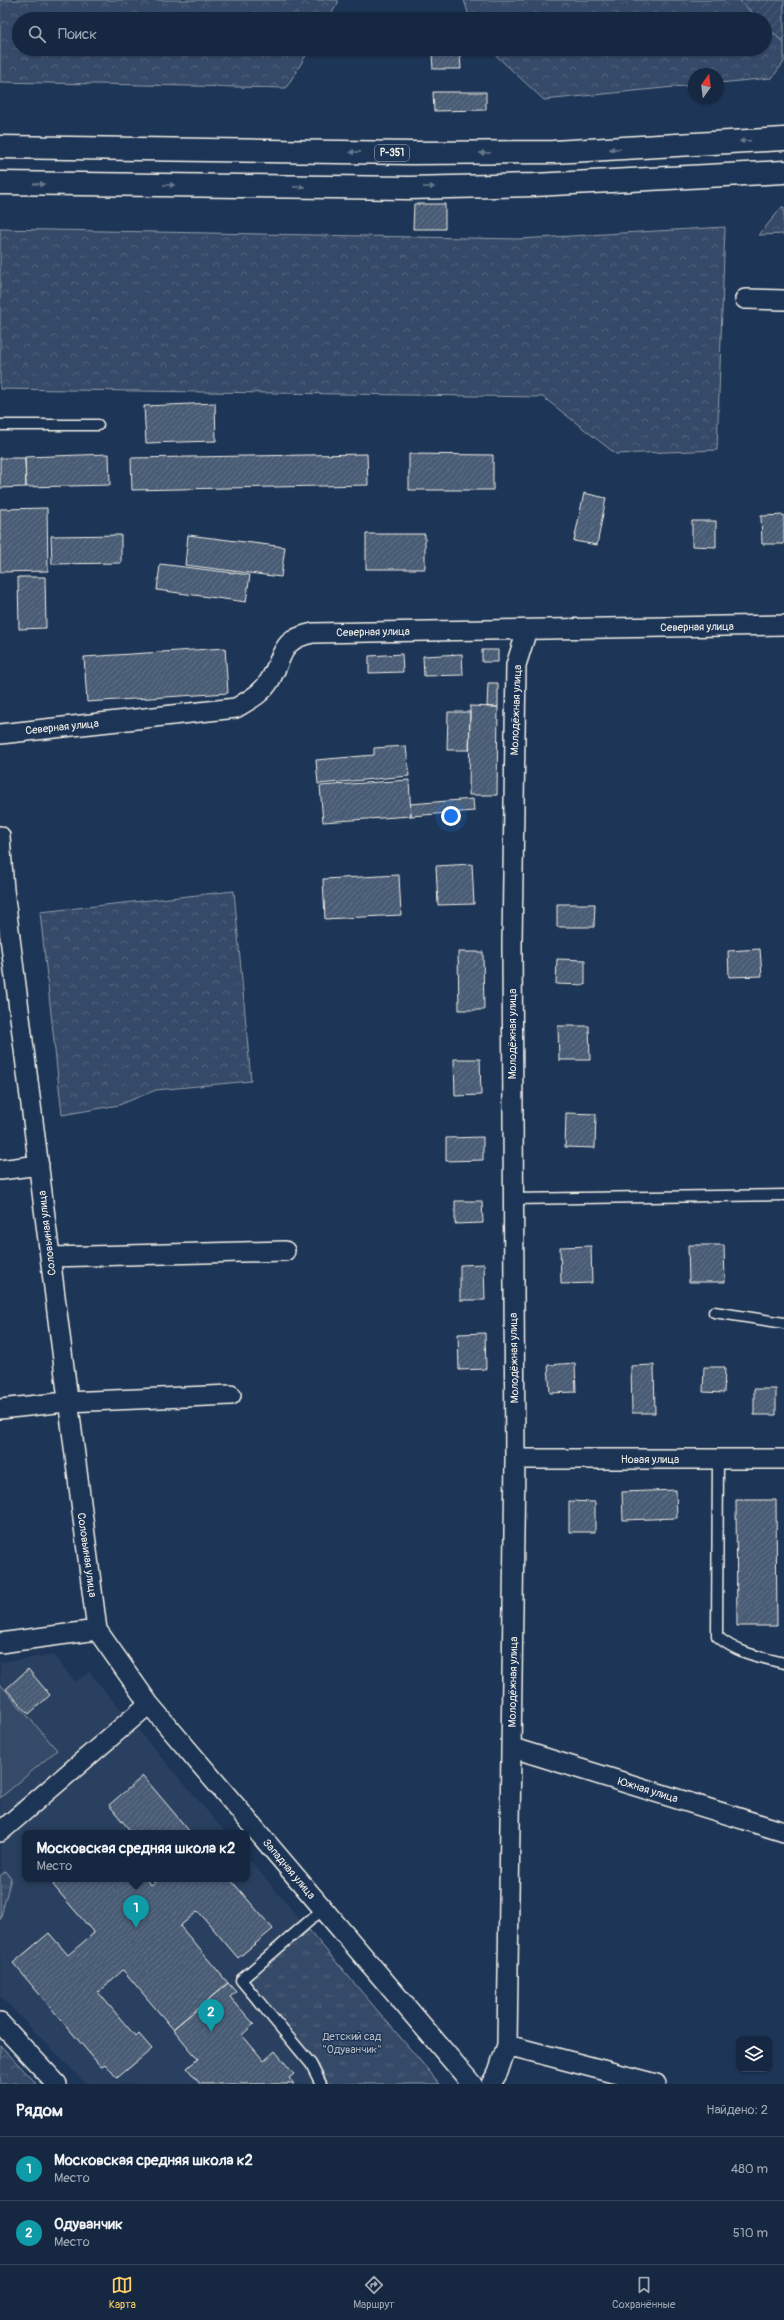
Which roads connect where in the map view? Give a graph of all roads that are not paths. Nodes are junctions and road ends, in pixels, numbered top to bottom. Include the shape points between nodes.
1 (784, 138) edge
2 (0, 147) edge
3 (784, 172) edge
4 (0, 183) edge
5 (745, 299) dead end
6 (784, 300) edge
7 (0, 425) edge
8 (98, 425) dead end
9 (784, 625) edge
10 (527, 630) junction
11 (0, 734) edge
12 (0, 836) edge
13 (2, 890) edge
14 (39, 1165) junction
15 (0, 1170) edge
16 (784, 1195) edge
17 (512, 1199) junction
18 (285, 1250) dead end
19 (50, 1257) junction
20 (714, 1312) dead end
21 (784, 1323) edge
22 (231, 1395) dead end
23 (66, 1402) junction
24 (0, 1409) edge
25 (515, 1459) junction
26 (718, 1459) junction
27 (784, 1459) edge
28 (97, 1630) junction
29 (0, 1643) edge
30 (784, 1663) edge
31 (149, 1704) junction
32 (513, 1748) junction
33 (0, 1832) edge
34 (784, 1832) edge
35 (323, 1909) junction
36 (0, 2023) edge
37 (507, 2046) junction
38 (57, 2084) edge
39 (321, 2084) edge
40 (472, 2084) edge
41 (492, 2084) edge
42 (656, 2084) edge

1 -> 2 highway, Р-351 via 553,152 411,153
4 -> 3 highway via 410,188 534,185
5 - 6 street
7 - 8 lane
9 - 10 street, Северная улица
10 - 11 street, Северная улица via 296,636 286,648 269,681 256,697 236,708
10 - 17 street, Молодёжная улица via 516,665
12 - 13 street, Соловьиная улица
13 - 14 street, Соловьиная улица
14 - 15 street
14 - 19 street, Соловьиная улица
16 - 17 lane
17 - 25 street, Молодёжная улица
18 - 19 street
19 - 23 street, Соловьиная улица
20 - 21 lane
22 - 23 street
23 - 24 street
23 - 28 street, Соловьиная улица
25 - 26 street, Новая улица
25 - 32 street, Молодёжная улица
26 - 27 street, Новая улица
26 - 30 lane via 717,1636 727,1645 743,1652
28 - 29 street
28 - 31 street, Западная улица
31 - 33 street
31 - 35 street, Западная улица
32 - 34 street, Южная улица
32 - 37 street, Молодёжная улица
35 - 39 lane via 241,1980 311,2064
35 - 40 street, Западная улица
36 - 38 street
37 - 41 street, Молодёжная улица
37 - 42 street

